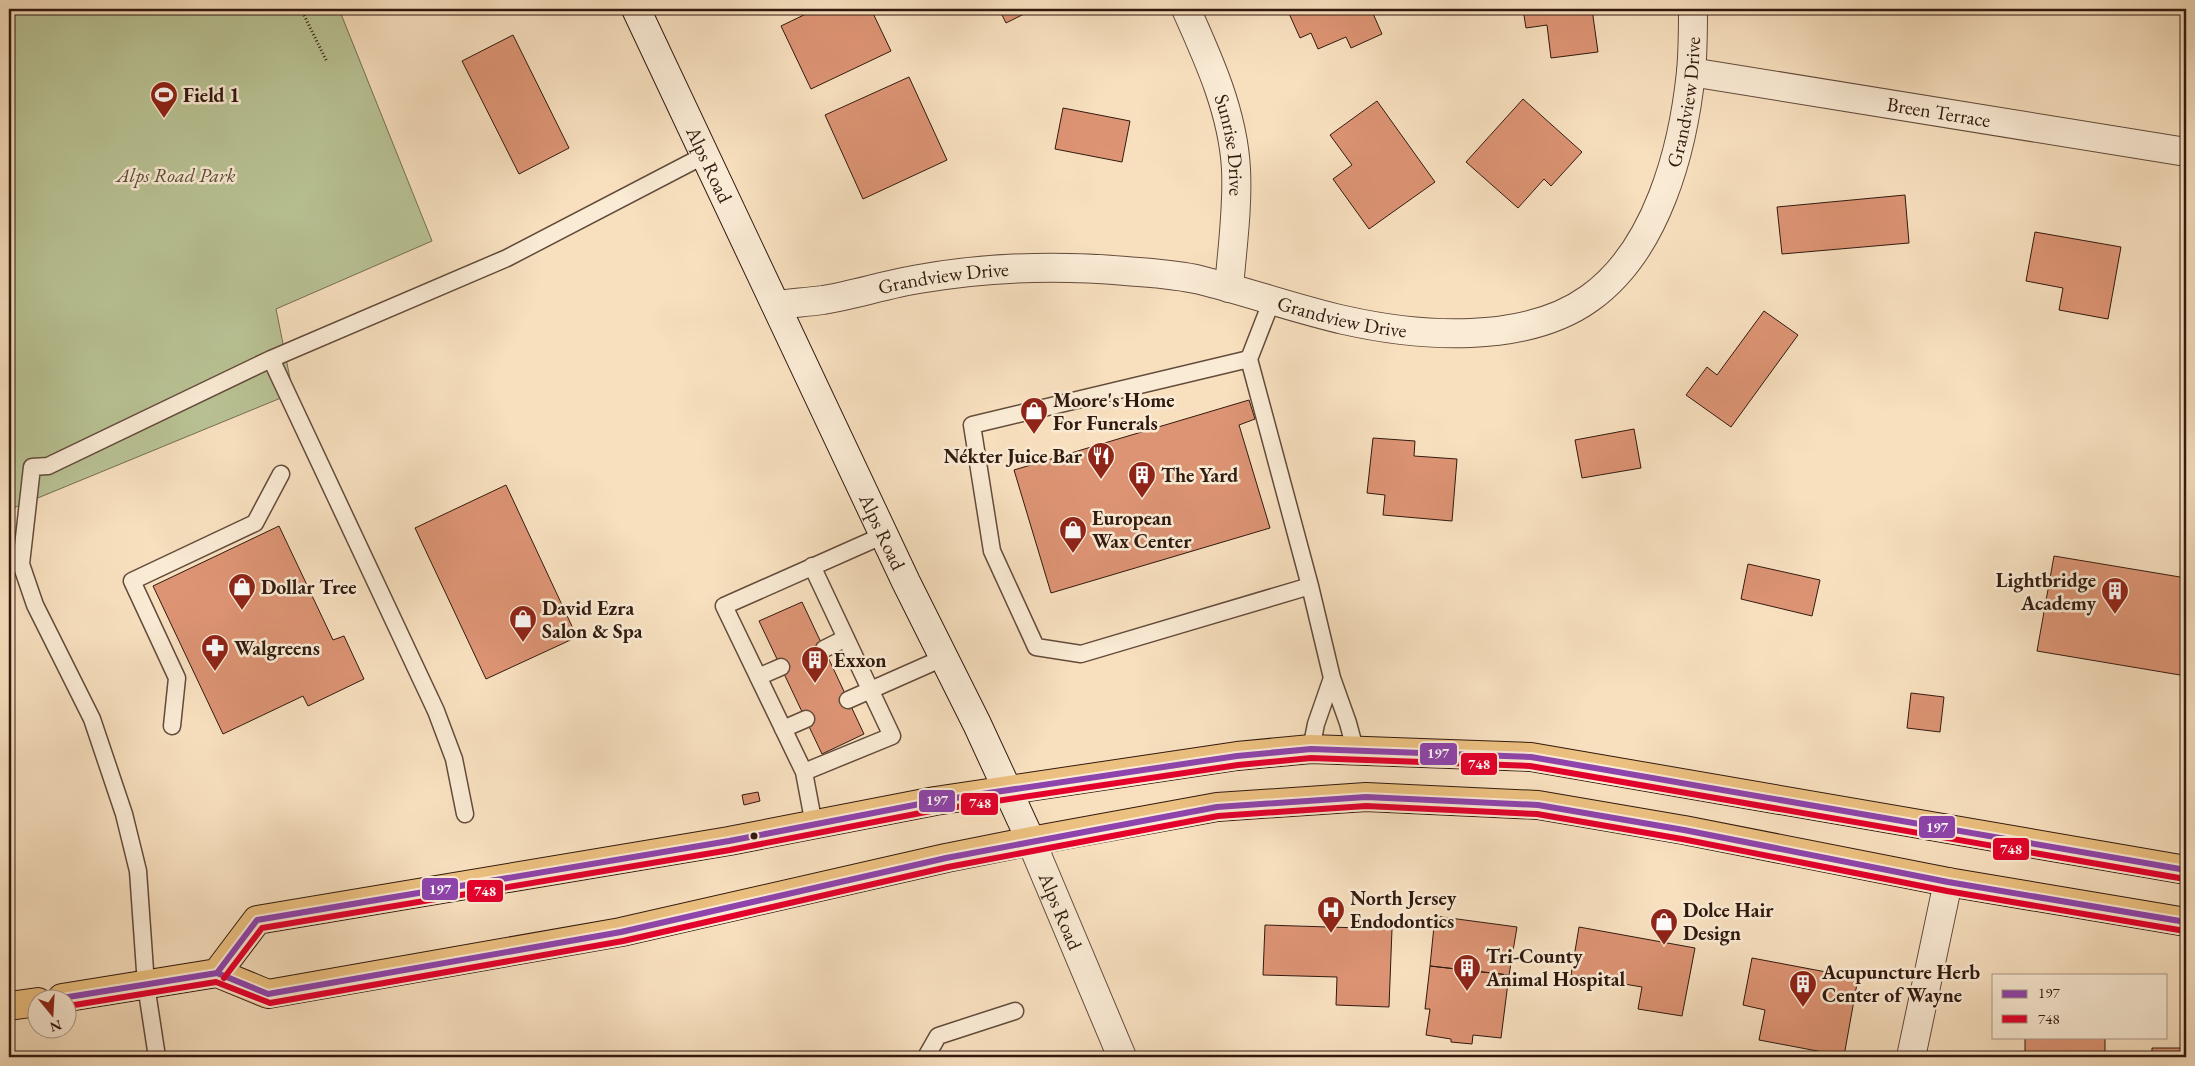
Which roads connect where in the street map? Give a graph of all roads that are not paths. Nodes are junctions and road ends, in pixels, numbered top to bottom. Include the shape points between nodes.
1 (636, 9) edge
2 (1186, 9) edge
3 (1693, 9) edge
4 (1691, 72) junction
5 (2186, 152) edge
6 (705, 155) junction
7 (1229, 288) junction
8 (1272, 300) junction
9 (777, 305) junction
10 (1249, 358) junction
11 (272, 359) junction
12 (281, 474) dead end
13 (884, 535) junction
14 (812, 566) junction
15 (1310, 586) junction
16 (846, 638) junction
17 (824, 649) dead end
18 (943, 658) junction
19 (782, 668) dead end
20 (758, 678) junction
21 (1332, 678) junction
22 (870, 691) junction
23 (848, 700) dead end
24 (806, 719) dead end
25 (172, 726) dead end
26 (783, 729) junction
27 (1311, 748) junction
28 (1355, 749) junction
29 (804, 772) junction
30 (1009, 791) junction
31 (465, 814) dead end
32 (814, 825) junction
33 (1031, 841) junction
34 (2186, 870) edge
35 (1948, 882) junction
36 (2186, 922) edge
37 (217, 974) junction
38 (146, 985) junction
39 (78, 996) edge
40 (28, 1003) edge
41 (9, 1006) edge
42 (1015, 1011) dead end
43 (156, 1057) edge
44 (926, 1057) edge
45 (1122, 1057) edge
46 (1911, 1057) edge

1 - 6 street, Alps Road
2 - 7 street, Sunrise Drive via 1214,73 1230,128 1236,169
3 - 4 street, Grandview Drive
4 - 5 street, Breen Terrace
4 - 8 street, Grandview Drive via 1665,190 1646,233 1621,269 1591,298 1562,314 1529,325 1474,332 1409,332 1344,320
6 - 9 street, Alps Road
6 - 11 lane via 507,258
7 - 8 street, Grandview Drive
7 - 9 street, Grandview Drive via 1167,274 1074,267 1018,268 918,279 824,300
8 - 10 lane
9 - 13 street, Alps Road
10 - 15 lane
10 - 15 lane via 972,425 992,551 1036,647 1081,654
11 - 31 lane via 436,711 454,759
11 - 38 lane via 48,466 32,467 21,564 35,605 92,719 124,814 138,871
12 - 25 lane via 255,523 132,581 177,678
13 - 14 lane
13 - 18 street, Alps Road
14 - 16 lane
14 - 20 lane via 724,606
15 - 21 lane
16 - 17 lane
16 - 22 lane
18 - 22 lane
18 - 30 street, Alps Road
19 - 20 lane
20 - 26 lane
21 - 27 lane
21 - 28 lane
22 - 23 lane
22 - 29 lane via 892,736
24 - 26 lane
26 - 29 lane
27 - 28 main road
27 - 30 main road via 1237,756
28 - 34 main road via 1531,758
29 - 32 lane
30 - 32 main road via 935,800
30 - 33 street, Alps Road
32 - 37 main road via 257,920
33 - 35 main road via 1217,808 1366,797 1538,805
33 - 37 main road via 620,932 268,994
33 - 45 street, Alps Road
35 - 36 main road
35 - 46 street
37 - 38 main road
38 - 39 main road
38 - 43 lane
40 - 41 main road
42 - 44 lane via 938,1036

